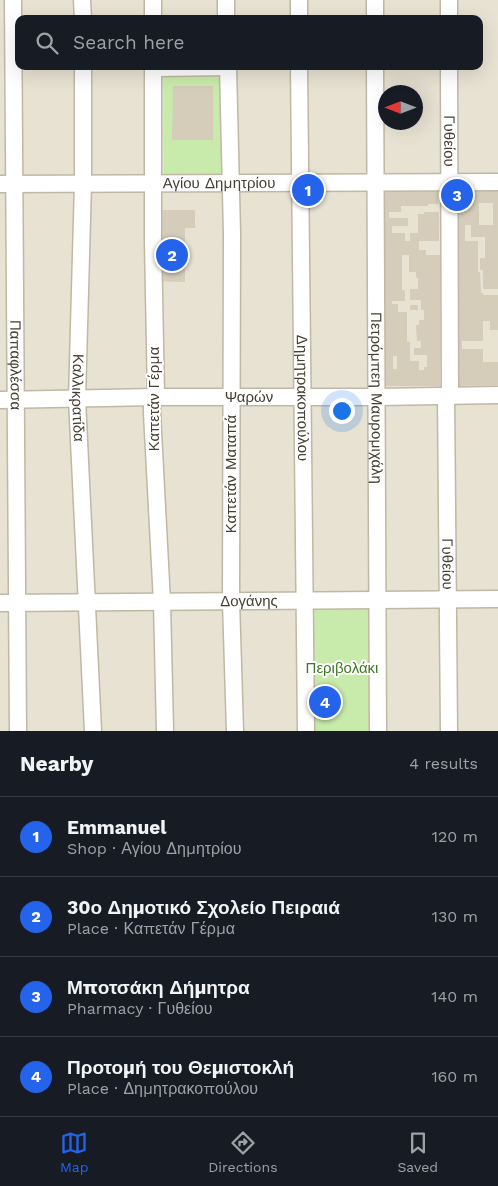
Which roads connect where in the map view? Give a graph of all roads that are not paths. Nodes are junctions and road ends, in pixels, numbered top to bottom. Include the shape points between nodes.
1 (13, 0) edge
2 (82, 0) edge
3 (154, 0) edge
4 (226, 0) edge
5 (299, 0) edge
6 (375, 0) edge
7 (450, 0) edge
8 (83, 15) edge
9 (153, 15) edge
10 (226, 15) edge
11 (299, 15) edge
12 (375, 15) edge
13 (450, 15) edge
14 (83, 70) edge
15 (153, 70) edge
16 (228, 70) edge
17 (299, 70) edge
18 (375, 70) edge
19 (450, 70) edge
20 (300, 182) junction
21 (375, 182) junction
22 (450, 182) junction
23 (498, 182) edge
24 (83, 183) junction
25 (153, 183) junction
26 (231, 183) junction
27 (7, 184) edge
28 (448, 395) junction
29 (498, 395) edge
30 (303, 396) junction
31 (156, 397) junction
32 (231, 397) junction
33 (378, 397) junction
34 (77, 399) junction
35 (8, 400) edge
36 (448, 599) junction
37 (498, 599) edge
38 (303, 600) junction
39 (378, 600) junction
40 (231, 601) junction
41 (88, 602) junction
42 (162, 602) junction
43 (0, 603) edge
44 (17, 603) junction
45 (18, 731) edge
46 (93, 731) edge
47 (165, 731) edge
48 (236, 731) edge
49 (306, 731) edge
50 (378, 731) edge
51 (449, 731) edge

1 - 27 street, Παπαφλέσσα
2 - 8 street
3 - 9 street
4 - 10 street
5 - 11 street
6 - 12 street
7 - 13 street
14 - 24 street, Καλλικρατίδα
15 - 25 street, Καπετάν Γέρμα
16 - 26 street, Καπετάν Ματαπά
17 - 20 street, Δημητρακοπούλου
18 - 21 street, Πετρόμπεη Μαυρομιχάλη
19 - 22 street, Γυθείου
20 - 21 street, Αγίου Δημητρίου
20 - 26 street, Αγίου Δημητρίου
20 - 30 street, Δημητρακοπούλου
21 - 22 street, Αγίου Δημητρίου
21 - 33 street, Πετρόμπεη Μαυρομιχάλη
22 - 23 street, Αγίου Δημητρίου
22 - 28 street, Γυθείου
24 - 25 street, Αγίου Δημητρίου
24 - 27 street, Αγίου Δημητρίου
24 - 34 street, Καλλικρατίδα
25 - 26 street, Αγίου Δημητρίου
25 - 31 street, Καπετάν Γέρμα
26 - 32 street, Καπετάν Ματαπά
27 - 35 street, Παπαφλέσσα
28 - 29 street, Ψαρών
28 - 33 street, Ψαρών
28 - 36 street, Γυθείου
30 - 32 street, Ψαρών
30 - 33 street, Ψαρών
30 - 38 street, Δημητρακοπούλου
31 - 32 street, Ψαρών
31 - 34 street, Ψαρών
31 - 42 street, Καπετάν Γέρμα via 152,413
32 - 40 street, Καπετάν Ματαπά
33 - 39 street, Πετρόμπεη Μαυρομιχάλη
34 - 35 street, Ψαρών
34 - 41 street, Καλλικρατίδα
35 - 44 street, Παπαφλέσσα
36 - 37 street, Δογάνης
36 - 39 street, Δογάνης
36 - 51 street, Γυθείου
38 - 39 street, Δογάνης
38 - 40 street, Δογάνης
38 - 49 street, Δημητρακοπούλου
39 - 50 street, Πετρόμπεη Μαυρομιχάλη
40 - 42 street, Δογάνης
40 - 48 street, Καπετάν Ματαπά
41 - 42 street, Δογάνης
41 - 44 street, Δογάνης
41 - 46 street, Καλλικρατίδα
42 - 47 street, Καπετάν Γέρμα
43 - 44 street, Δογάνης
44 - 45 street, Παπαφλέσσα

